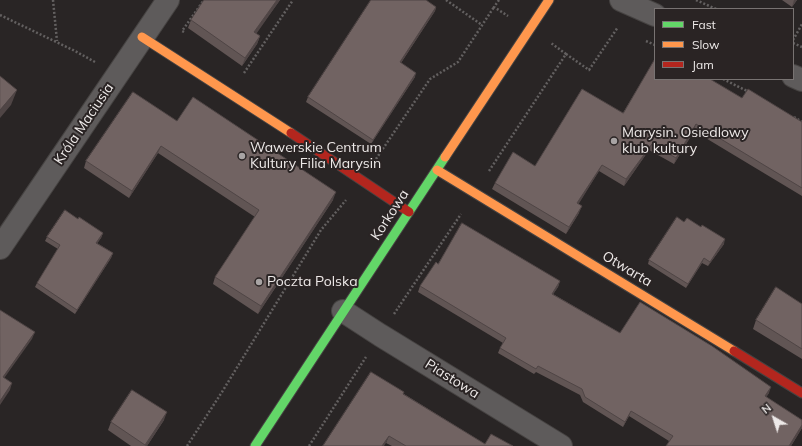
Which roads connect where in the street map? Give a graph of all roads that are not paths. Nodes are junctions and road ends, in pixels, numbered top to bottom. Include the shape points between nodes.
1 (168, 0) edge
2 (549, 0) edge
3 (621, 0) edge
4 (654, 15) edge
5 (142, 37) junction
6 (437, 170) junction
7 (409, 212) junction
8 (0, 248) edge
9 (343, 311) junction
10 (802, 393) edge
11 (255, 446) edge
12 (561, 446) edge

1 - 5 street, Króla Maciusia
2 - 6 street, Korkowa
3 - 4 street
5 - 7 street
5 - 8 street, Króla Maciusia
6 - 7 street, Korkowa
6 - 10 street, Otwarta
7 - 9 street, Korkowa
9 - 11 street, Korkowa
9 - 12 street, Piastowa

